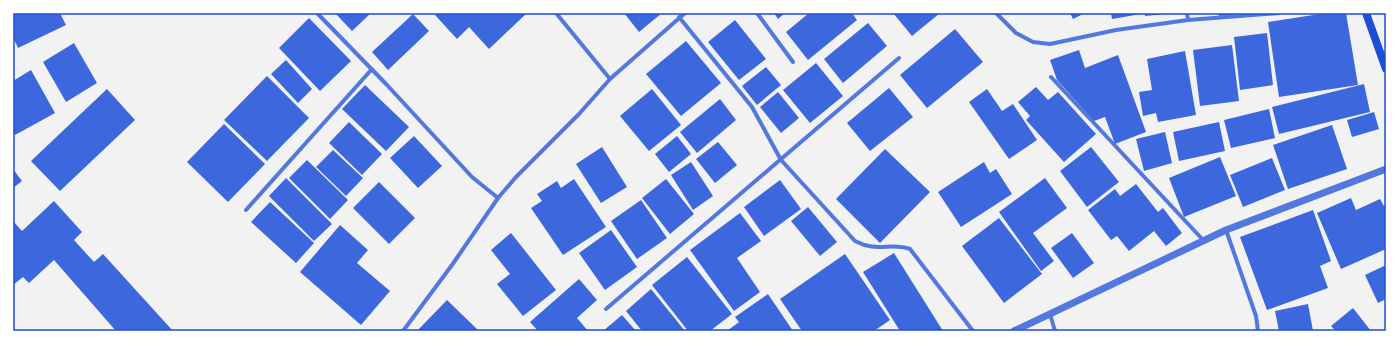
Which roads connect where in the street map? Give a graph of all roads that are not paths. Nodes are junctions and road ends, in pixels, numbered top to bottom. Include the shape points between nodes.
1 (317, 13) edge
2 (556, 13) edge
3 (685, 13) edge
4 (756, 13) edge
5 (996, 13) edge
6 (1187, 13) edge
7 (1279, 13) edge
8 (1366, 13) edge
9 (679, 17) junction
10 (1188, 20) junction
11 (898, 58) dead end
12 (793, 62) dead end
13 (1386, 68) edge
14 (372, 69) junction
15 (1051, 77) dead end
16 (610, 79) junction
17 (781, 160) junction
18 (1386, 169) edge
19 (498, 198) junction
20 (246, 210) dead end
21 (1226, 230) junction
22 (1204, 241) junction
23 (606, 309) dead end
24 (1050, 314) junction
25 (403, 331) edge
26 (973, 331) edge
27 (1014, 331) edge
28 (1055, 331) edge
29 (1258, 331) edge

1 - 14 street
2 - 16 street
3 - 9 street
4 - 12 street
5 - 10 street via 1016,33 1033,42 1050,44 1116,30
6 - 10 street
7 - 10 street
8 - 13 main road
9 - 16 street
9 - 17 street via 752,106
11 - 17 street
14 - 19 street via 472,177
14 - 20 street
15 - 22 street
16 - 19 street
17 - 23 street
17 - 26 street via 855,241 874,248 901,246 910,249
18 - 21 street
19 - 25 street
21 - 22 street
21 - 29 street via 1256,316
22 - 24 street
24 - 27 street
24 - 28 street

